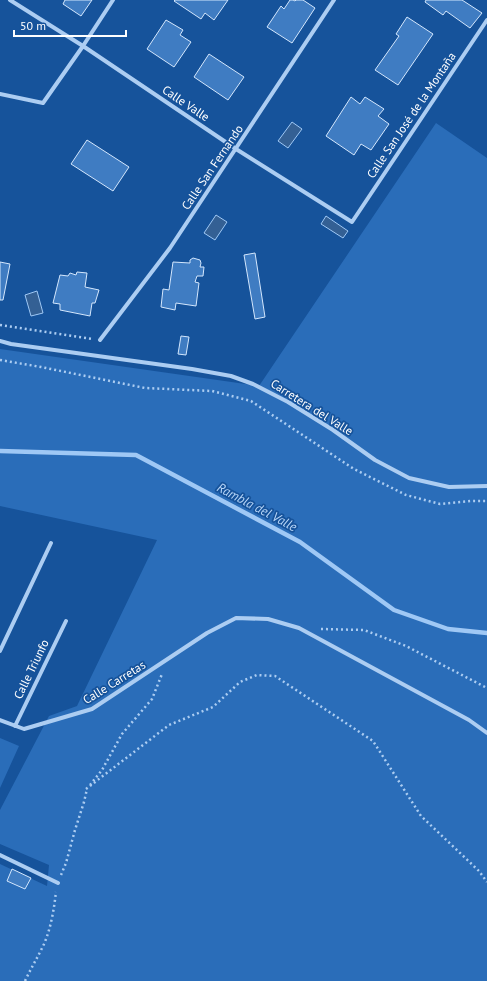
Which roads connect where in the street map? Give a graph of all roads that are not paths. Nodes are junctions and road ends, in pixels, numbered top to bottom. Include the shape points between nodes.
1 (10, 0) edge
2 (113, 0) edge
3 (334, 0) edge
4 (487, 20) edge
5 (83, 46) junction
6 (0, 94) edge
7 (236, 149) junction
8 (352, 222) joint
9 (100, 340) road end
10 (0, 341) edge
11 (487, 486) edge
12 (50, 543) dead end
13 (66, 621) dead end
14 (0, 651) edge
15 (0, 720) edge
16 (15, 726) junction
17 (487, 734) edge
18 (0, 855) edge
19 (58, 883) road end

1 - 5 street, Calle Valle
2 - 5 street
3 - 7 street, Calle San Fernando
4 - 8 street, Calle San José de la Montaña
5 - 6 street via 43,102
5 - 7 street, Calle Valle
7 - 8 street, Calle Valle
7 - 9 street, Calle San Fernando via 170,248
10 - 11 street, Carretera del Valle via 231,376 254,384 288,402 375,460 409,478 449,487
12 - 14 street
13 - 16 street, Calle Triunfo
15 - 16 street, Calle Carretas
16 - 17 street, Calle Carretas via 24,729 92,710 207,633 236,618 268,620 299,628 468,720
18 - 19 street

